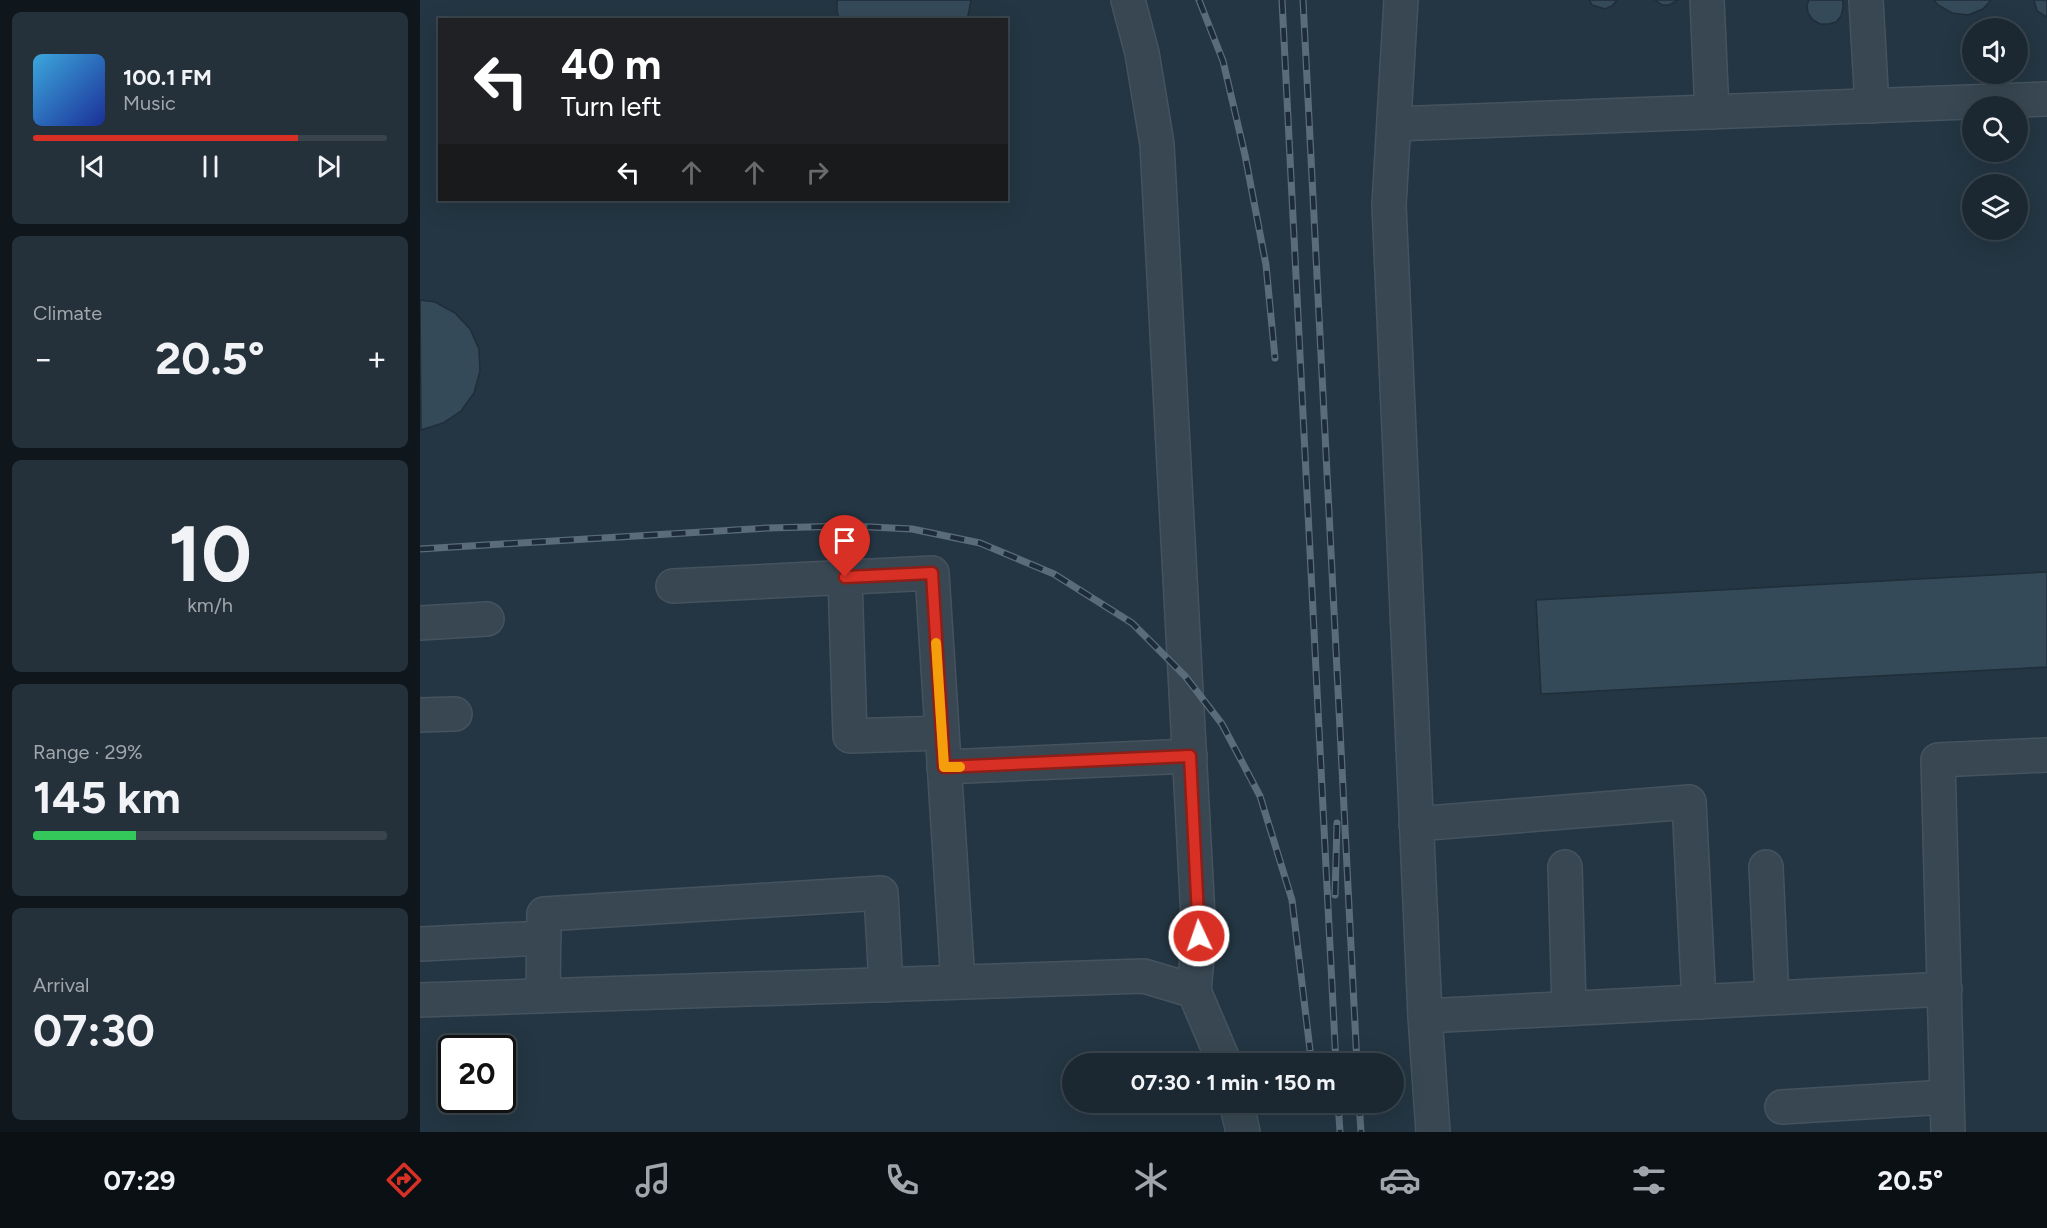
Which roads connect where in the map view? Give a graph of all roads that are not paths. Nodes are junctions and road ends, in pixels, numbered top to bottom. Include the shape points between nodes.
1 (1128, 0) edge
2 (1401, 0) edge
3 (1707, 0) edge
4 (1866, 0) edge
5 (2047, 99) edge
6 (1872, 106) junction
7 (1712, 112) junction
8 (1394, 124) junction
9 (845, 577) junction
10 (673, 586) dead end
11 (487, 619) dead end
12 (420, 623) edge
13 (455, 714) dead end
14 (420, 715) edge
15 (942, 733) junction
16 (2047, 755) edge
17 (1190, 756) junction
18 (944, 767) junction
19 (1416, 824) junction
20 (1565, 867) dead end
21 (1766, 867) dead end
22 (544, 938) junction
23 (420, 944) edge
24 (958, 982) junction
25 (886, 985) junction
26 (1945, 989) junction
27 (1194, 991) junction
28 (543, 996) junction
29 (1772, 998) junction
30 (420, 1000) edge
31 (1700, 1002) junction
32 (1569, 1008) junction
33 (1425, 1016) junction
34 (1220, 1053) edge
35 (1947, 1097) junction
36 (1782, 1107) dead end
37 (1239, 1113) edge
38 (1243, 1132) edge
39 (1433, 1132) edge
40 (1948, 1132) edge

1 - 17 lane via 1142,53 1157,144
2 - 8 lane
3 - 7 lane
4 - 6 lane
5 - 6 lane
6 - 7 lane
7 - 8 lane
8 - 19 lane via 1389,205
9 - 10 lane
9 - 15 lane via 932,573
9 - 15 lane via 850,736
11 - 12 lane
13 - 14 lane
15 - 18 lane
16 - 26 lane via 1938,760
17 - 18 lane
17 - 27 lane via 1199,936
18 - 24 lane
19 - 31 lane via 1689,802
19 - 33 lane
20 - 32 lane
21 - 29 lane
22 - 23 lane
22 - 25 lane via 544,914 881,893
22 - 28 lane
24 - 25 lane
24 - 27 lane via 1144,976
25 - 28 lane
26 - 29 lane
26 - 35 lane
27 - 34 lane
28 - 30 lane
29 - 31 lane
31 - 32 lane
32 - 33 lane
33 - 39 lane
35 - 36 lane
35 - 40 lane
37 - 38 lane

